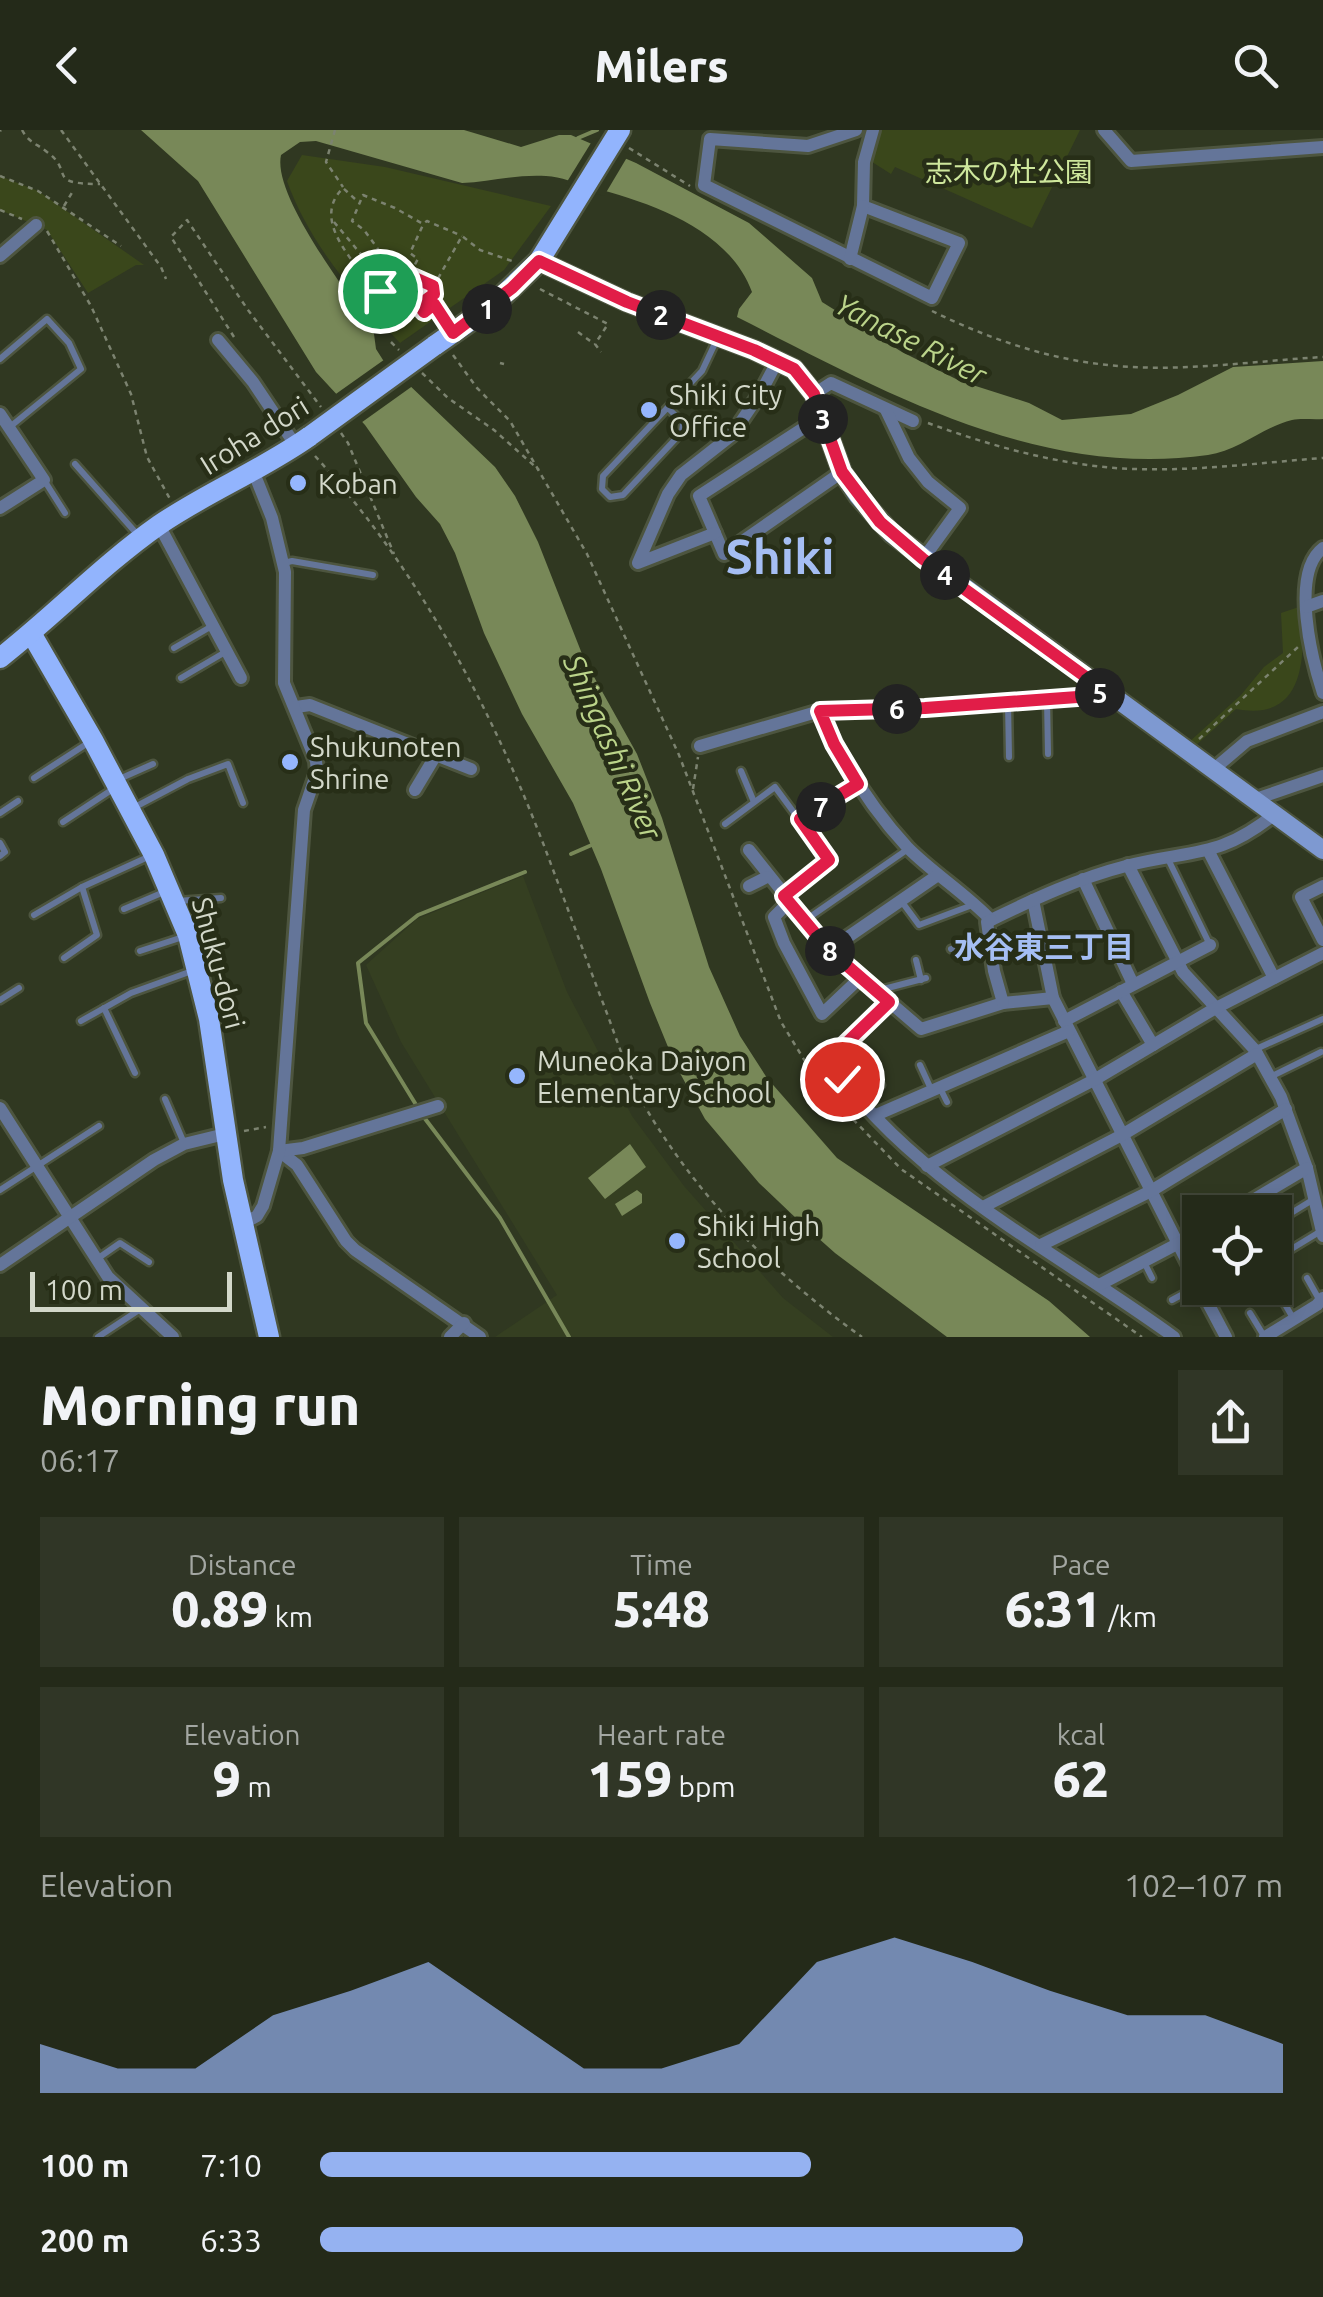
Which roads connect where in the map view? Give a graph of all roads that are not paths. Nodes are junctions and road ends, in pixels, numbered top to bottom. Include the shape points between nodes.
1 (856, 130) edge
2 (873, 130) edge
3 (1104, 130) edge
4 (620, 139) edge
5 (1323, 147) edge
6 (863, 206) junction
7 (36, 226) road end
8 (0, 256) edge
9 (850, 259) junction
10 (536, 274) junction
11 (719, 336) junction
12 (218, 340) dead end
13 (0, 359) edge
14 (778, 360) junction
15 (814, 394) junction
16 (668, 408) junction
17 (886, 410) junction
18 (0, 414) edge
19 (822, 416) junction
20 (912, 421) road end
21 (10, 427) junction
22 (303, 441) junction
23 (75, 464) dead end
24 (842, 472) junction
25 (254, 473) junction
26 (44, 480) junction
27 (0, 508) edge
28 (65, 513) dead end
29 (159, 525) junction
30 (715, 533) junction
31 (140, 538) junction
32 (1323, 548) edge
33 (923, 559) junction
34 (284, 563) junction
35 (373, 575) dead end
36 (1323, 601) edge
37 (1306, 607) junction
38 (213, 626) junction
39 (31, 633) junction
40 (174, 648) dead end
41 (226, 651) junction
42 (0, 658) edge
43 (1318, 660) edge
44 (181, 678) dead end
45 (241, 678) dead end
46 (1105, 691) junction
47 (1323, 694) edge
48 (1047, 698) junction
49 (1008, 701) junction
50 (296, 708) junction
51 (820, 711) junction
52 (1323, 712) edge
53 (93, 740) junction
54 (700, 746) road end
55 (1048, 754) dead end
56 (436, 755) junction
57 (1009, 757) dead end
58 (152, 764) dead end
59 (471, 769) dead end
60 (1214, 769) junction
61 (742, 772) dead end
62 (1323, 776) edge
63 (34, 778) dead end
64 (116, 784) junction
65 (858, 784) junction
66 (415, 790) dead end
67 (1256, 799) junction
68 (18, 801) dead end
69 (754, 802) junction
70 (243, 803) dead end
71 (129, 810) junction
72 (0, 813) edge
73 (1276, 813) junction
74 (800, 819) junction
75 (63, 822) dead end
76 (725, 824) dead end
77 (0, 843) edge
78 (909, 848) junction
79 (749, 850) dead end
80 (1323, 850) edge
81 (1209, 852) junction
82 (154, 855) junction
83 (0, 856) edge
84 (1168, 859) junction
85 (1128, 865) junction
86 (938, 875) junction
87 (768, 877) junction
88 (1084, 880) junction
89 (748, 886) dead end
90 (1323, 886) edge
91 (82, 887) junction
92 (172, 895) junction
93 (221, 898) dead end
94 (787, 899) junction
95 (1033, 900) junction
96 (902, 901) junction
97 (976, 904) junction
98 (124, 910) dead end
99 (34, 915) dead end
100 (990, 920) junction
101 (803, 922) junction
102 (188, 936) junction
103 (988, 937) junction
104 (1323, 940) edge
105 (1210, 945) joint
106 (951, 949) dead end
107 (829, 950) junction
108 (140, 952) dead end
109 (1323, 953) edge
110 (64, 958) dead end
111 (916, 960) dead end
112 (1176, 962) junction
113 (198, 969) junction
114 (861, 977) junction
115 (1274, 978) junction
116 (19, 988) dead end
117 (1127, 988) junction
118 (875, 991) junction
119 (1053, 998) junction
120 (0, 1000) edge
121 (889, 1002) junction
122 (1002, 1004) junction
123 (104, 1008) junction
124 (1214, 1009) junction
125 (1323, 1019) edge
126 (82, 1021) dead end
127 (1066, 1026) junction
128 (1153, 1045) junction
129 (1256, 1052) junction
130 (1320, 1052) edge
131 (920, 1065) dead end
132 (135, 1074) dead end
133 (1269, 1077) junction
134 (1094, 1080) junction
135 (881, 1085) dead end
136 (936, 1089) junction
137 (858, 1097) junction
138 (165, 1099) dead end
139 (947, 1102) dead end
140 (438, 1106) dead end
141 (0, 1108) edge
142 (1286, 1109) junction
143 (876, 1115) junction
144 (99, 1126) dead end
145 (6, 1130) edge
146 (225, 1134) junction
147 (1122, 1135) junction
148 (184, 1144) junction
149 (279, 1151) junction
150 (38, 1166) junction
151 (927, 1166) junction
152 (1307, 1168) junction
153 (0, 1190) edge
154 (1151, 1190) junction
155 (1261, 1195) edge
156 (1316, 1198) junction
157 (982, 1207) junction
158 (1292, 1213) edge
159 (70, 1216) junction
160 (242, 1224) junction
161 (1322, 1228) edge
162 (1182, 1243) edge
163 (1041, 1245) junction
164 (1178, 1245) junction
165 (1292, 1247) edge
166 (1182, 1252) edge
167 (98, 1259) junction
168 (148, 1262) dead end
169 (1144, 1262) junction
170 (0, 1265) edge
171 (1152, 1278) dead end
172 (1307, 1278) dead end
173 (1099, 1285) junction
174 (1182, 1294) edge
175 (1172, 1300) dead end
176 (1322, 1300) edge
177 (1210, 1305) edge
178 (1286, 1305) edge
179 (142, 1308) junction
180 (1250, 1313) dead end
181 (1294, 1319) junction
182 (464, 1323) junction
183 (98, 1337) edge
184 (173, 1337) edge
185 (269, 1337) edge
186 (450, 1337) edge
187 (480, 1337) edge
188 (1174, 1337) edge
189 (1226, 1337) edge
190 (1265, 1337) edge

1 - 9 street via 808,146 710,139 704,185
2 - 6 street
3 - 5 street via 1131,161
4 - 10 main road, Iroha dori
6 - 9 street
6 - 9 street via 958,243 932,298
7 - 8 street
10 - 11 main road
10 - 22 main road, Iroha dori, bridge
11 - 14 main road
11 - 16 lane via 702,371
12 - 22 street
13 - 21 lane via 47,319 81,369
14 - 15 main road
14 - 30 street via 732,434 681,475 638,563
15 - 17 street via 832,384
15 - 19 main road
16 - 16 lane via 683,423 682,432 624,495 610,497 600,485 604,476
17 - 20 street
17 - 33 street via 909,458 960,508
18 - 21 street
19 - 24 main road
19 - 30 street via 699,496
21 - 26 street
22 - 25 main road, Iroha dori
23 - 31 lane
24 - 30 street via 724,554
24 - 33 main road via 880,522
25 - 29 main road, Iroha dori
25 - 34 street
26 - 27 street
26 - 28 lane
29 - 31 main road, Iroha dori
29 - 38 street
31 - 39 main road, Iroha dori
32 - 37 street via 1308,575
33 - 46 main road
34 - 35 lane
34 - 50 street via 282,673
36 - 37 street
37 - 43 street
38 - 40 lane
38 - 41 street
39 - 42 main road, Iroha dori
39 - 53 main road, Shuku-dori
41 - 44 lane
41 - 45 street
43 - 47 street
46 - 48 street
46 - 60 main road
48 - 49 street
48 - 55 lane
49 - 51 street
49 - 57 lane
50 - 56 street via 310,705
50 - 149 street via 316,772 304,810
51 - 54 street
51 - 65 street
52 - 60 street via 1247,741
53 - 63 lane
53 - 64 main road, Shuku-dori
56 - 59 street
56 - 66 street
58 - 64 lane
60 - 67 main road
61 - 69 lane
62 - 67 street
64 - 71 main road, Shuku-dori
64 - 75 lane
65 - 74 lane
65 - 78 street
67 - 73 main road
68 - 72 lane
69 - 74 lane via 775,786
69 - 76 lane
70 - 71 lane via 228,764
71 - 82 main road, Shuku-dori
73 - 80 main road
73 - 81 street
74 - 94 lane via 829,860
77 - 83 lane via 6,852
78 - 86 street
78 - 101 lane
79 - 87 street
81 - 84 street
81 - 115 street
82 - 91 lane
82 - 92 main road, Shuku-dori
84 - 85 street
84 - 105 lane
85 - 88 street
85 - 112 street
86 - 96 street
86 - 97 street
87 - 89 street
87 - 94 street
88 - 95 street
88 - 117 street
90 - 104 street via 1301,897
91 - 99 lane
91 - 110 lane via 97,935
92 - 93 lane
92 - 98 lane
92 - 102 main road, Shuku-dori
94 - 101 street
94 - 114 street via 774,917 822,1014
95 - 100 street
95 - 119 street
96 - 97 lane via 919,925
96 - 107 street
97 - 100 street
100 - 103 street
101 - 107 street
102 - 108 lane
102 - 113 main road, Shuku-dori
103 - 106 lane
103 - 122 street
105 - 112 street
107 - 114 street
109 - 115 street
111 - 118 lane via 923,979
112 - 117 street
112 - 124 street
113 - 123 lane
113 - 146 main road, Shuku-dori
114 - 118 street
115 - 124 street
116 - 120 lane
117 - 127 street
117 - 128 street
118 - 121 street
119 - 122 street
119 - 127 street
121 - 122 street via 926,1030
121 - 137 street via 829,1060
123 - 126 lane
123 - 132 lane
124 - 128 street
124 - 129 street
125 - 129 lane
127 - 134 street
127 - 136 street
128 - 134 street
129 - 133 street
129 - 147 street
130 - 133 lane
131 - 136 lane
133 - 142 street
134 - 147 street
134 - 151 street
135 - 137 lane
136 - 139 lane
136 - 143 street
137 - 143 street
138 - 148 lane
140 - 149 street
141 - 145 street
142 - 152 street
142 - 154 street
143 - 151 street
144 - 150 lane
145 - 150 street
146 - 148 street
146 - 160 main road, Shuku-dori
147 - 154 street
147 - 157 street
148 - 159 street
149 - 160 street via 263,1206
149 - 182 street via 297,1165 346,1242
150 - 153 lane
150 - 159 street
151 - 157 street
152 - 155 street
152 - 156 street
154 - 163 street
154 - 164 street
156 - 158 lane
156 - 161 street
157 - 163 street
159 - 167 street
159 - 170 street
160 - 185 main road, Shuku-dori
161 - 165 lane
162 - 164 street
163 - 173 street
164 - 166 street
164 - 169 street
167 - 168 lane via 120,1243
167 - 179 street
169 - 171 lane
169 - 173 street
172 - 176 lane
173 - 188 street
174 - 175 lane
176 - 181 street
177 - 189 street
178 - 181 lane
179 - 183 lane
179 - 184 street
180 - 190 lane
181 - 190 street
182 - 186 street
182 - 187 street

